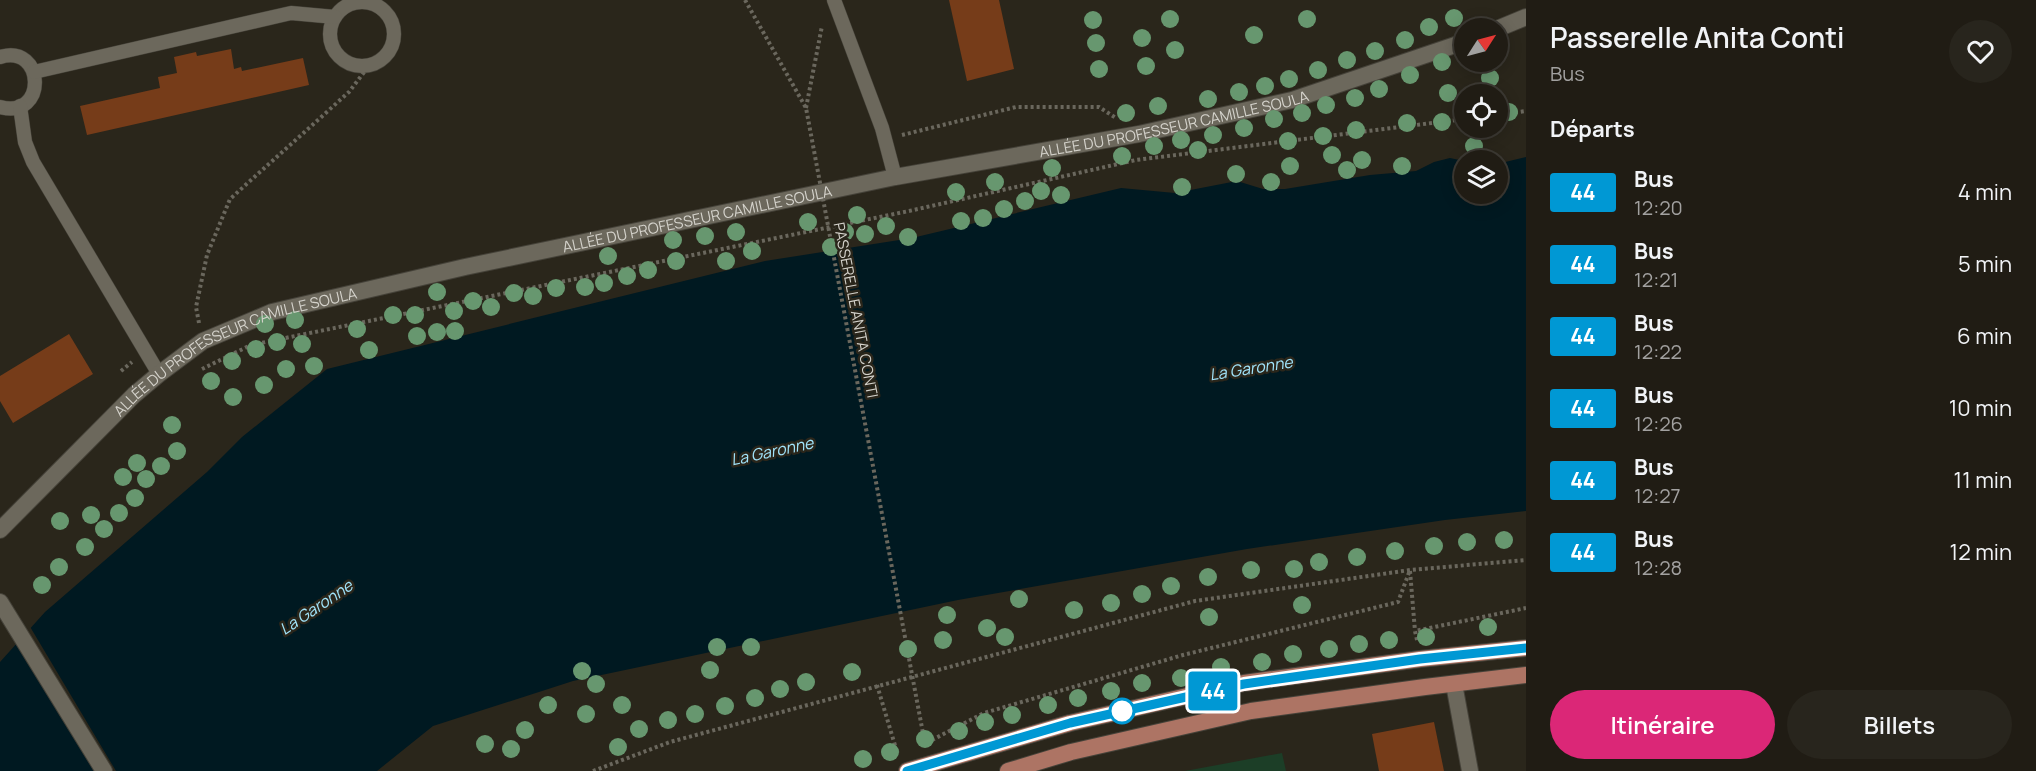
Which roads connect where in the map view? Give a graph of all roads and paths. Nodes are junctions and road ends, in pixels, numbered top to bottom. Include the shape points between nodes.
1 (745, 0) edge
2 (834, 0) edge
3 (351, 2) edge
4 (335, 17) junction
5 (1526, 17) edge
6 (823, 22) dead end
7 (1508, 24) edge
8 (1454, 45) edge
9 (0, 57) edge
10 (368, 67) junction
11 (34, 72) junction
12 (20, 106) junction
13 (0, 107) edge
14 (806, 108) junction
15 (1526, 111) edge
16 (1508, 113) edge
17 (1454, 120) edge
18 (1139, 134) junction
19 (885, 140) junction
20 (895, 177) junction
21 (203, 341) junction
22 (134, 360) dead end
23 (120, 371) dead end
24 (195, 373) dead end
25 (159, 374) junction
26 (0, 530) edge
27 (1526, 560) edge
28 (1410, 570) junction
29 (1, 603) edge
30 (1415, 631) dead end
31 (1526, 648) edge
32 (1526, 675) edge
33 (1454, 684) junction
34 (877, 685) junction
35 (897, 752) dead end
36 (104, 771) edge
37 (593, 771) edge
38 (907, 771) edge
39 (1008, 771) edge
40 (1470, 771) edge

1 - 14 path, PASSERELLE ANITA CONTI, bridge
2 - 19 lane
3 - 4 lane
3 - 10 lane via 380,7 394,27 390,52
4 - 10 lane via 330,27 333,49 350,64
4 - 11 lane via 291,13
5 - 7 street
6 - 14 path
8 - 18 street, ALLÉE DU PROFESSEUR CAMILLE SOULA via 1292,100
9 - 11 lane via 23,59
10 - 21 path via 349,92 230,199 207,255 198,297 196,308
11 - 12 lane via 35,88
12 - 13 lane
12 - 25 lane via 25,142 33,162
14 - 28 path, PASSERELLE ANITA CONTI, bridge via 925,744 995,709 1183,655 1398,602
15 - 16 path
17 - 24 path via 1136,160 909,212 251,345
18 - 19 path via 1099,107 1016,107
18 - 20 street, ALLÉE DU PROFESSEUR CAMILLE SOULA
19 - 20 lane
20 - 21 street, ALLÉE DU PROFESSEUR CAMILLE SOULA via 284,309
21 - 25 street, ALLÉE DU PROFESSEUR CAMILLE SOULA
22 - 23 path
25 - 26 street, ALLÉE DU PROFESSEUR CAMILLE SOULA
27 - 28 path
28 - 30 path
28 - 34 path via 1194,601
29 - 36 street
31 - 38 main road via 1244,684 1070,723
32 - 33 main road
33 - 39 main road via 1251,711 1071,752
33 - 40 street
34 - 35 path
34 - 37 path via 670,742

